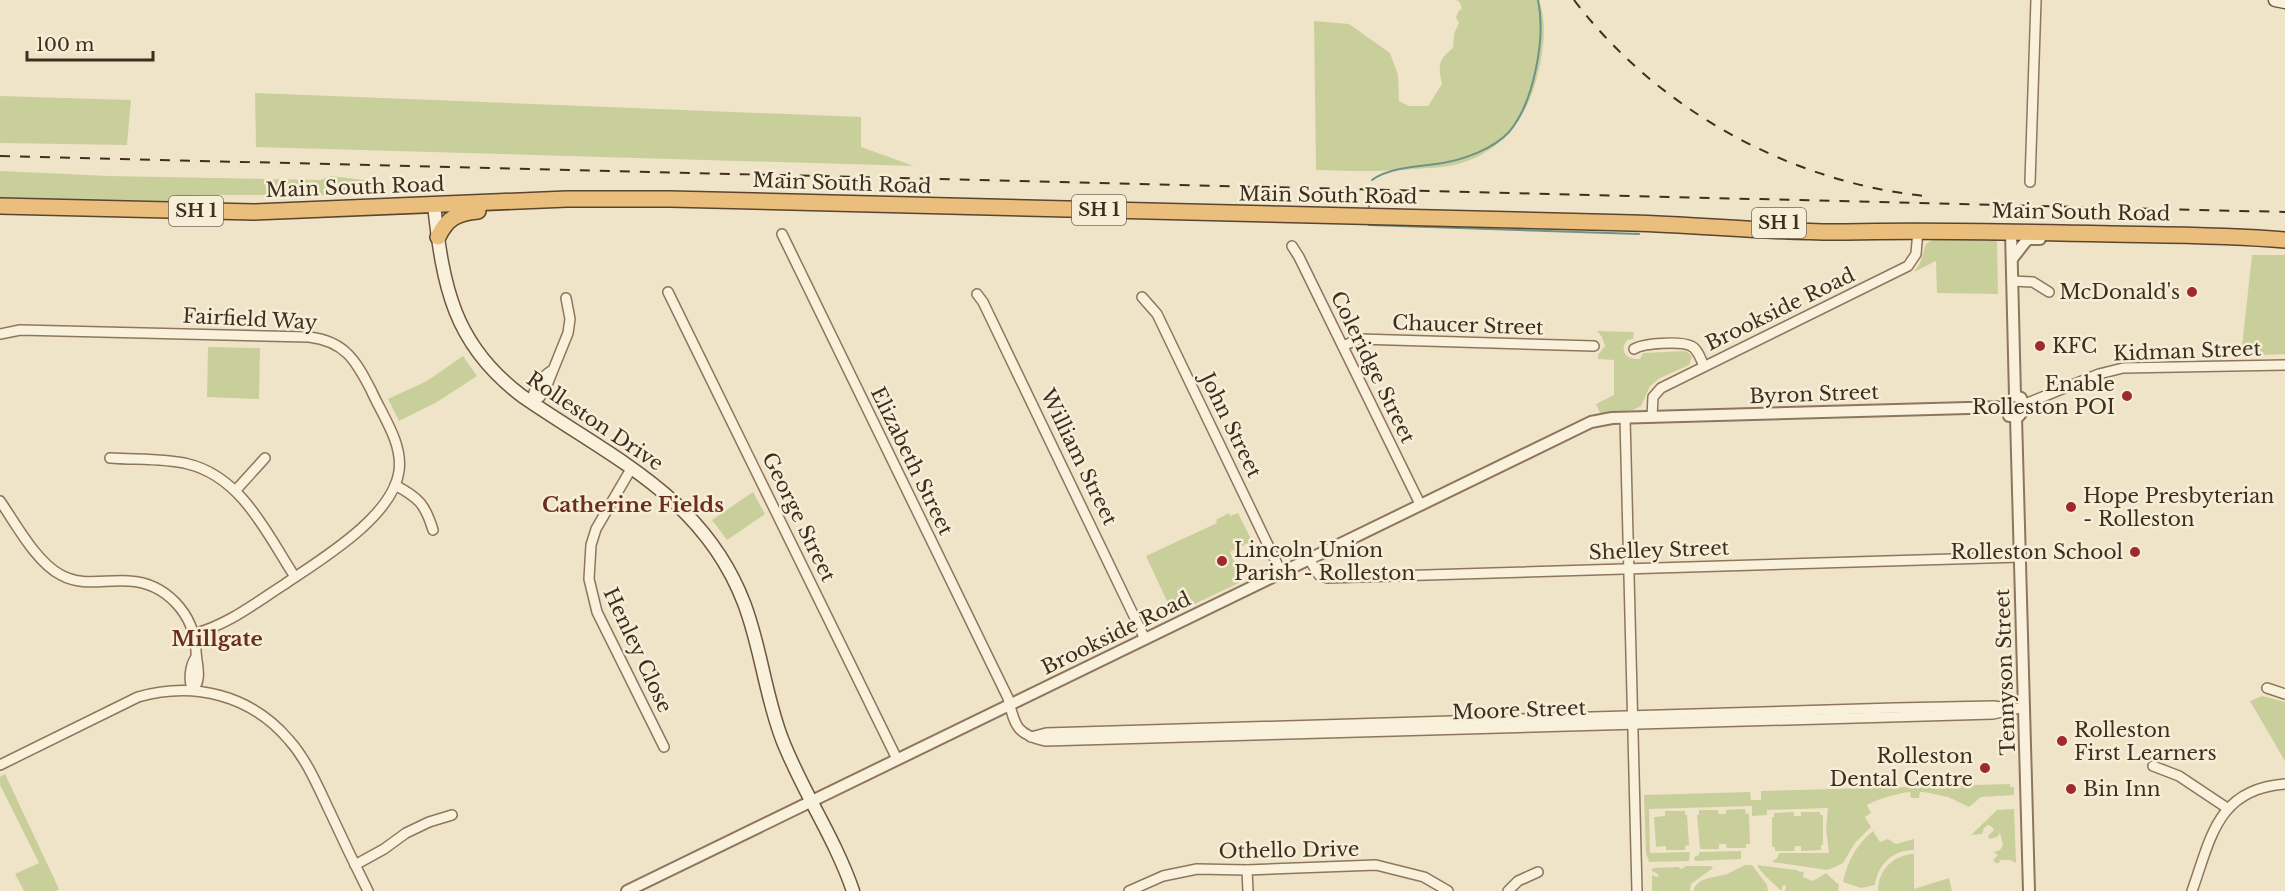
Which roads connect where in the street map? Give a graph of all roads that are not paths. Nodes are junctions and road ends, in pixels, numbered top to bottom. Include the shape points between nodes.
1 (2036, 0) edge
2 (2275, 0) edge
3 (2285, 2) edge
4 (2030, 182) dead end
5 (567, 199) junction
6 (434, 205) junction
7 (0, 206) edge
8 (1918, 230) junction
9 (2011, 231) junction
10 (782, 234) dead end
11 (2151, 235) junction
12 (438, 237) junction
13 (2285, 240) edge
14 (1292, 246) dead end
15 (2012, 260) junction
16 (2012, 281) junction
17 (668, 292) dead end
18 (2049, 292) dead end
19 (977, 294) dead end
20 (1142, 297) dead end
21 (566, 298) dead end
22 (0, 334) edge
23 (1343, 346) junction
24 (1594, 346) dead end
25 (1634, 349) dead end
26 (2285, 365) edge
27 (1704, 366) junction
28 (2015, 396) junction
29 (532, 403) junction
30 (2025, 404) junction
31 (2004, 407) junction
32 (1652, 417) junction
33 (2016, 417) junction
34 (1624, 418) junction
35 (110, 458) dead end
36 (265, 458) dead end
37 (631, 468) junction
38 (395, 485) junction
39 (236, 490) junction
40 (0, 501) edge
41 (1420, 504) junction
42 (433, 530) dead end
43 (2020, 557) junction
44 (1310, 559) junction
45 (1629, 569) junction
46 (1281, 572) junction
47 (295, 577) junction
48 (193, 634) junction
49 (1145, 639) junction
50 (2268, 688) dead end
51 (194, 690) junction
52 (2285, 694) edge
53 (1009, 705) junction
54 (2024, 707) junction
55 (1633, 720) junction
56 (664, 747) dead end
57 (897, 759) junction
58 (0, 765) edge
59 (2153, 766) dead end
60 (2285, 784) edge
61 (811, 801) junction
62 (2227, 808) junction
63 (452, 815) dead end
64 (355, 865) junction
65 (1247, 870) junction
66 (1538, 872) dead end
67 (368, 891) edge
68 (627, 891) edge
69 (853, 891) edge
70 (1129, 891) edge
71 (1248, 891) edge
72 (1448, 891) edge
73 (1508, 891) edge
74 (1637, 891) edge
75 (2029, 891) edge
76 (2192, 891) edge

1 - 4 street
2 - 3 main road
5 - 6 highway, Main South Road / SH 1
5 - 8 highway, Main South Road / SH 1 via 1683,224 1846,232
5 - 12 highway via 554,205 460,214 447,221
6 - 7 highway, Main South Road / SH 1 via 254,212
6 - 12 main road, Rolleston Drive
8 - 9 highway, Main South Road / SH 1
8 - 27 street, Brookside Road via 1916,254 1904,268
9 - 11 highway, Main South Road / SH 1
9 - 15 street
10 - 53 street, Elizabeth Street
11 - 13 highway, Main South Road / SH 1
11 - 15 street via 2135,241 2029,239
12 - 29 main road, Rolleston Drive via 447,290 467,336 495,373
14 - 23 street, Coleridge Street
15 - 16 street
16 - 18 street via 2033,282
16 - 28 street
17 - 57 street, George Street
19 - 49 street, William Street
20 - 46 street, John Street via 1157,314
21 - 29 street via 568,333 545,390
22 - 38 street, Fairfield Way via 20,330 309,337 330,342 356,361 385,418 399,455
23 - 24 street, Chaucer Street via 1359,339
23 - 41 street, Coleridge Street
25 - 27 street via 1644,344 1687,345 1695,350
26 - 30 street, Kidman Street via 2123,368
27 - 32 street, Brookside Road via 1659,389 1653,400
28 - 30 street
28 - 31 street via 2006,400
29 - 37 main road, Rolleston Drive
30 - 33 street via 2024,411
31 - 32 street, Byron Street
31 - 33 street
32 - 34 street, Byron Street
33 - 43 street, Tennyson Street
34 - 41 street, Brookside Road via 1584,425
34 - 45 street
35 - 39 street via 186,464 212,473
36 - 39 street
37 - 56 street, Henley Close via 596,529 589,579 597,612
37 - 61 main road, Rolleston Drive via 685,511 729,571 748,616 777,725
38 - 42 street via 418,499
38 - 47 street, Fairfield Way via 353,536
39 - 47 street
40 - 48 street via 52,570 80,582 129,581 151,586 181,609
41 - 44 street, Brookside Road
43 - 45 street, Shelley Street
43 - 54 street, Tennyson Street
44 - 45 street, Shelley Street via 1318,575 1327,578
44 - 46 street, Brookside Road
45 - 55 street
46 - 49 street, Brookside Road
47 - 48 street, Fairfield Way via 225,623
48 - 51 street via 196,657 190,685
49 - 53 street, Brookside Road
50 - 52 street
51 - 58 street via 168,690 138,697
51 - 64 street via 243,704 266,718 289,740 316,782
53 - 55 street, Moore Street via 1022,732 1054,741
53 - 57 street, Brookside Road
54 - 55 street, Moore Street via 1993,714
54 - 75 street, Tennyson Street
55 - 74 street
57 - 61 street, Brookside Road
59 - 62 street via 2179,776
60 - 62 street via 2267,786
61 - 68 street, Brookside Road
61 - 69 main road, Rolleston Drive
62 - 76 street via 2210,840
63 - 64 street via 406,833
64 - 67 street
65 - 70 street, Othello Drive via 1197,869 1163,876
65 - 71 street
65 - 72 street, Othello Drive via 1377,866 1424,877
66 - 73 street via 1518,881

